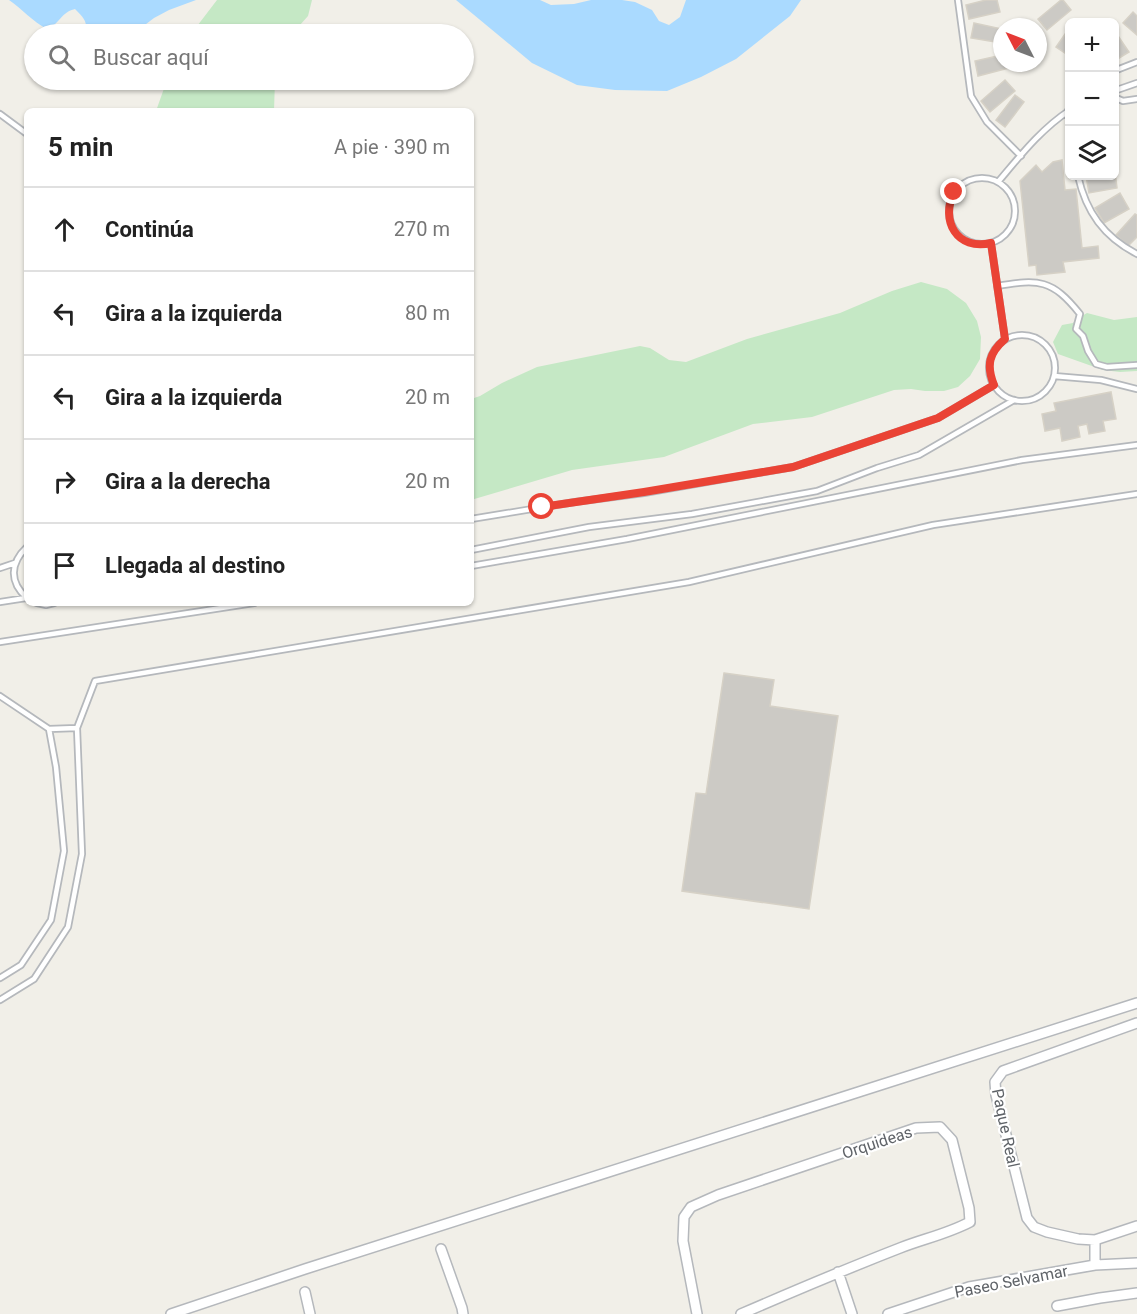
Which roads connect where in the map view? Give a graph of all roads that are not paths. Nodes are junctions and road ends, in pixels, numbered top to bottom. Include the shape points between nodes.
1 (958, 0) edge
2 (1137, 62) edge
3 (1119, 70) edge
4 (1137, 84) edge
5 (1119, 89) edge
6 (1119, 99) edge
7 (1137, 99) edge
8 (1065, 113) edge
9 (0, 114) edge
10 (24, 132) edge
11 (1021, 156) junction
12 (1079, 180) edge
13 (998, 183) junction
14 (991, 243) junction
15 (1137, 254) edge
16 (997, 286) junction
17 (1005, 339) junction
18 (1137, 365) edge
19 (1054, 376) junction
20 (994, 385) junction
21 (1137, 389) edge
22 (1014, 400) junction
23 (1137, 446) edge
24 (1137, 494) edge
25 (474, 518) edge
26 (474, 549) edge
27 (24, 550) edge
28 (15, 563) junction
29 (474, 565) edge
30 (0, 568) edge
31 (24, 596) edge
32 (24, 598) edge
33 (0, 603) edge
34 (234, 606) edge
35 (0, 642) edge
36 (0, 696) edge
37 (77, 728) junction
38 (49, 729) junction
39 (0, 978) edge
40 (0, 1000) edge
41 (1137, 1002) edge
42 (1137, 1023) edge
43 (1137, 1226) edge
44 (1095, 1240) junction
45 (441, 1249) dead end
46 (1137, 1263) edge
47 (1095, 1265) junction
48 (836, 1273) junction
49 (305, 1292) dead end
50 (1137, 1293) edge
51 (1057, 1306) dead end
52 (171, 1314) edge
53 (310, 1314) edge
54 (463, 1314) edge
55 (698, 1314) edge
56 (741, 1314) edge
57 (851, 1314) edge
58 (888, 1314) edge

1 - 11 lane via 971,96 987,122
2 - 3 lane
4 - 5 lane
6 - 7 lane
8 - 11 lane
9 - 10 lane
11 - 13 lane
12 - 15 lane via 1088,208 1104,231
13 - 14 lane via 1011,194 1015,216 1005,236
13 - 14 lane via 982,178 962,184 954,192 948,212 950,223 963,239 972,244
14 - 16 lane
16 - 17 lane
16 - 18 lane via 1035,281 1052,286 1080,314 1076,329 1096,364
17 - 19 lane via 1015,335 1037,338 1052,354
17 - 20 lane via 997,346 989,365
19 - 21 lane via 1101,380
19 - 22 lane via 1041,394
20 - 22 lane
20 - 25 lane via 938,418 793,467
22 - 26 lane via 919,455 817,491
23 - 29 lane via 1022,460 639,537
24 - 37 lane via 933,525 689,582 95,681
27 - 28 lane
28 - 30 lane
28 - 31 lane via 15,582
32 - 33 lane
34 - 35 lane
36 - 38 lane
37 - 38 lane
37 - 40 lane via 82,854 68,927 34,979
38 - 39 lane via 64,851 51,920 21,965
41 - 52 street
42 - 44 street, Paque Real via 1003,1071 995,1082 1027,1218 1034,1227 1047,1232
43 - 44 street
44 - 47 street
45 - 54 street
46 - 47 street, Paseo Selvamar
47 - 58 street, Paseo Selvamar via 969,1287
48 - 55 street, Orquideas via 970,1222 952,1140 940,1127 916,1128 691,1207 684,1217 683,1241
48 - 56 street, Orquideas
48 - 57 street
49 - 53 street
50 - 51 street

